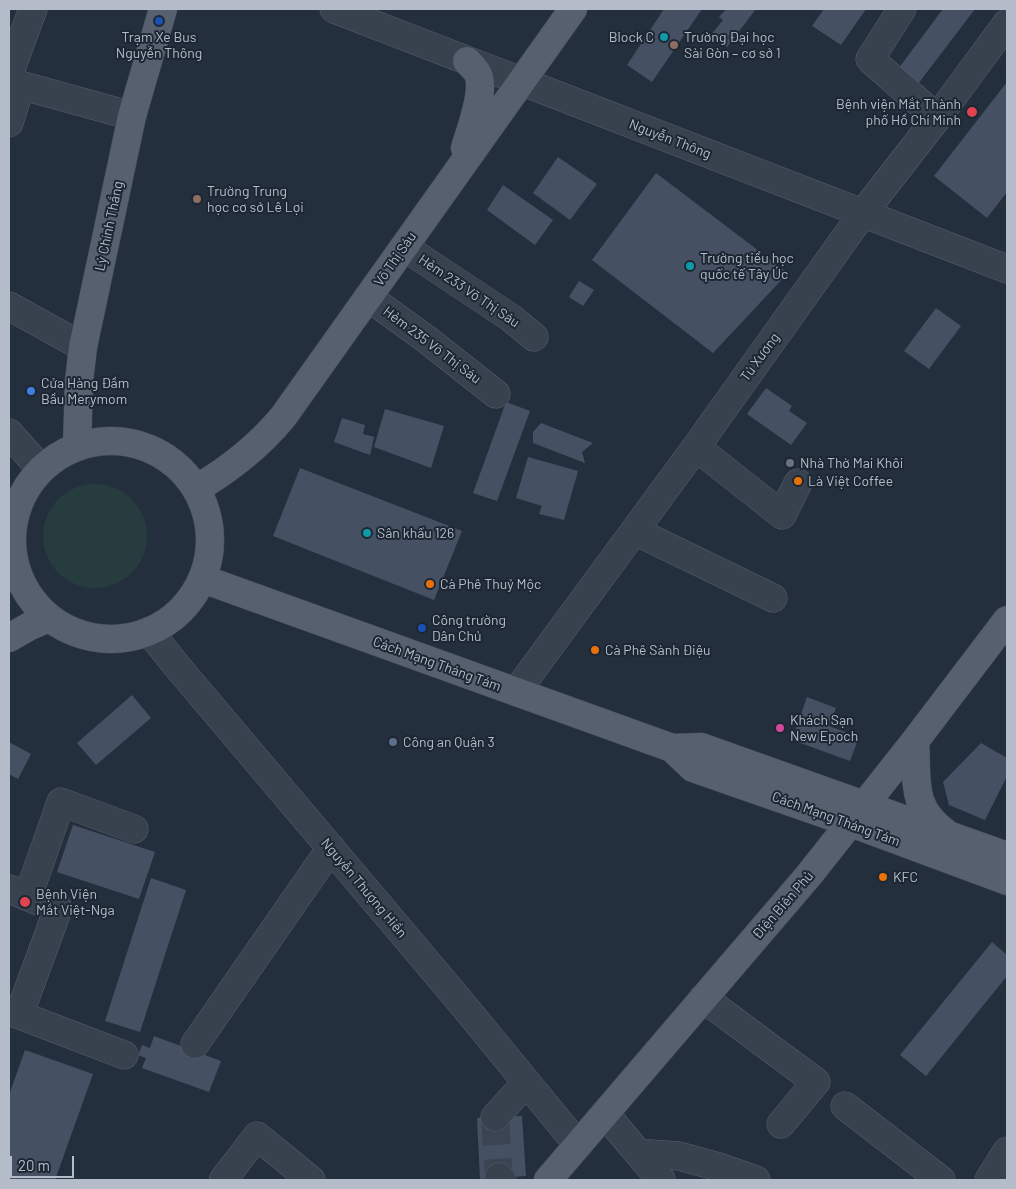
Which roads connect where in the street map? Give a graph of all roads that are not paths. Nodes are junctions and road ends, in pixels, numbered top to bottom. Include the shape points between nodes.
1 (33, 9) edge
2 (163, 9) edge
3 (334, 9) edge
4 (573, 9) edge
5 (902, 9) edge
6 (1007, 23) edge
7 (468, 61) junction
8 (13, 80) edge
9 (521, 82) junction
10 (132, 116) junction
11 (937, 118) junction
12 (9, 123) edge
13 (459, 169) junction
14 (863, 213) junction
15 (404, 247) junction
16 (1007, 269) edge
17 (368, 297) junction
18 (9, 306) edge
19 (534, 337) dead end
20 (83, 347) junction
21 (496, 394) dead end
22 (9, 433) edge
23 (76, 446) junction
24 (696, 447) junction
25 (41, 469) junction
26 (798, 483) dead end
27 (196, 489) junction
28 (13, 503) edge
29 (634, 531) junction
30 (10, 542) edge
31 (202, 579) junction
32 (773, 598) dead end
33 (49, 618) junction
34 (1007, 620) edge
35 (149, 631) junction
36 (9, 638) edge
37 (516, 692) junction
38 (915, 741) junction
39 (858, 814) junction
40 (134, 829) dead end
41 (947, 834) junction
42 (331, 848) junction
43 (1007, 856) edge
44 (1007, 881) edge
45 (19, 892) edge
46 (704, 998) junction
47 (14, 1013) edge
48 (195, 1044) dead end
49 (124, 1055) dead end
50 (526, 1083) junction
51 (845, 1106) dead end
52 (605, 1114) junction
53 (495, 1117) dead end
54 (781, 1124) dead end
55 (578, 1146) junction
56 (1007, 1151) edge
57 (638, 1153) junction
58 (555, 1177) edge
59 (223, 1180) edge
60 (311, 1180) edge
61 (661, 1180) edge
62 (756, 1180) edge
63 (941, 1180) edge
64 (989, 1180) edge

1 - 8 street
2 - 10 main road, Lý Chính Thắng
3 - 7 street, Nguyễn Thông
4 - 9 main road, Võ Thị Sáu
5 - 11 street via 870,59
6 - 11 street, Tú Xương
7 - 9 street, Nguyễn Thông
7 - 13 main road via 479,76 479,92 475,119
8 - 10 street
8 - 12 street
9 - 13 main road, Võ Thị Sáu
9 - 14 street, Nguyễn Thông
10 - 20 main road, Lý Chính Thắng
11 - 14 street, Tú Xương
13 - 15 main road, Võ Thị Sáu
14 - 16 street, Nguyễn Thông
14 - 24 street, Tú Xương
15 - 17 main road, Võ Thị Sáu
15 - 19 street, Hẻm 233 Võ Thị Sáu via 511,318
17 - 21 street, Hẻm 235 Võ Thị Sáu
17 - 27 main road, Võ Thị Sáu via 271,431 244,458
18 - 20 street
20 - 23 main road, Lý Chính Thắng
22 - 25 street
23 - 25 main road
23 - 27 main road via 121,441 143,446 182,470
24 - 26 street via 782,515
24 - 29 street, Tú Xương
25 - 28 main road
27 - 31 main road via 210,528 208,563
28 - 30 main road
29 - 32 street
29 - 37 street, Tú Xương
30 - 33 main road via 16,570 29,596
31 - 35 main road via 180,611
31 - 37 main road, Cách Mạng Tháng Tám
33 - 35 main road via 72,631 97,638 124,638
33 - 36 main road
34 - 38 main road, Điện Biên Phủ
35 - 42 street, Nguyễn Thượng Hiền
37 - 39 main road, Cách Mạng Tháng Tám via 672,748 693,768
38 - 39 main road, Điện Biên Phủ
38 - 41 main road via 918,796 930,818
39 - 41 main road, Cách Mạng Tháng Tám
39 - 44 main road, Cách Mạng Tháng Tám
39 - 46 main road, Điện Biên Phủ
40 - 45 street via 60,802
41 - 43 main road, Cách Mạng Tháng Tám
42 - 48 street
42 - 50 street, Nguyễn Thượng Hiền
45 - 47 street via 58,909
46 - 52 main road, Điện Biên Phủ
46 - 54 street via 816,1082
47 - 49 street
50 - 53 street
50 - 55 street, Nguyễn Thượng Hiền
51 - 63 street
52 - 55 main road, Điện Biên Phủ
52 - 57 street
55 - 58 main road, Điện Biên Phủ
56 - 64 street
57 - 61 street
57 - 62 street via 678,1156
59 - 60 street via 258,1136

